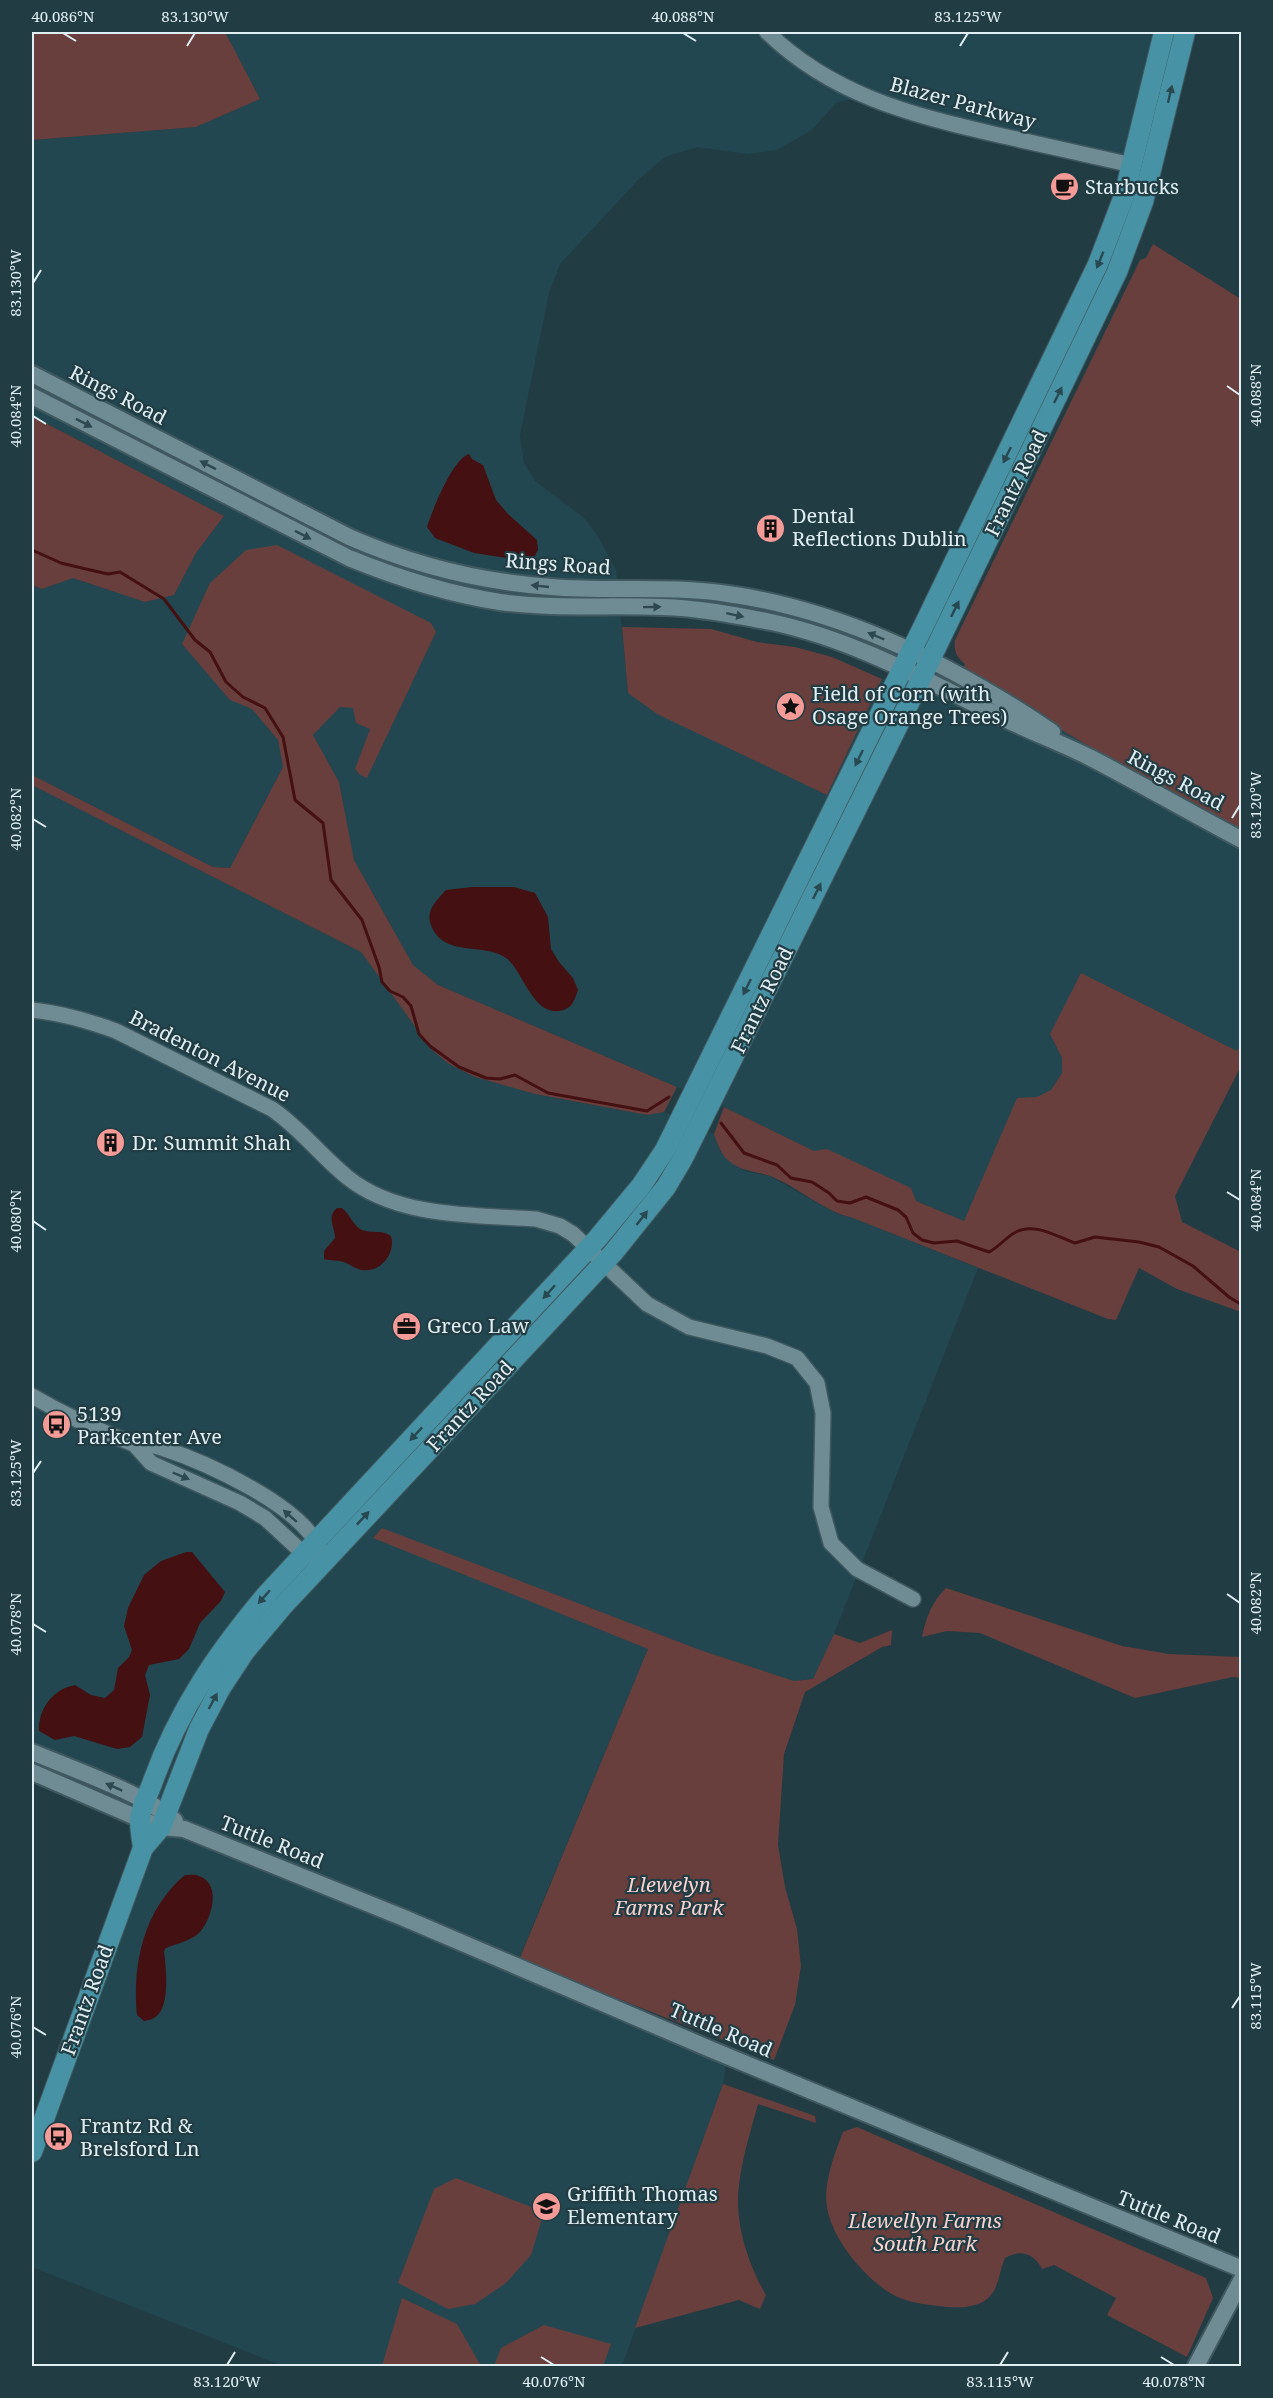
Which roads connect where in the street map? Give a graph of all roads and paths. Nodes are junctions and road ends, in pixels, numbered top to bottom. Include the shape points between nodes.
1 (767, 32) edge
2 (1164, 32) edge
3 (1185, 32) edge
4 (1152, 83) junction
5 (1132, 165) junction
6 (1152, 171) junction
7 (1120, 264) junction
8 (32, 374) edge
9 (32, 396) edge
10 (907, 660) junction
11 (925, 669) junction
12 (1242, 840) edge
13 (32, 1010) edge
14 (589, 1248) junction
15 (604, 1262) junction
16 (32, 1396) edge
17 (310, 1548) junction
18 (324, 1561) junction
19 (913, 1599) dead end
20 (32, 1752) edge
21 (32, 1772) edge
22 (155, 1814) junction
23 (32, 2152) edge
24 (1242, 2269) edge
25 (1242, 2279) edge
26 (1196, 2367) edge

1 - 5 street, Blazer Parkway via 833,80 893,109
2 - 4 main road, Frantz Road
6 -> 3 main road, Frantz Road
4 - 5 main road, Frantz Road
4 - 6 main road
5 - 7 main road via 1136,180 1134,198
5 -> 10 main road, Frantz Road via 1098,264
6 - 7 main road, Frantz Road
11 -> 7 main road, Frantz Road
10 -> 8 main road, Rings Road via 855,627 772,601 682,589 552,588 506,583 407,560 349,537
9 -> 10 main road, Rings Road via 339,554 387,574 500,602 720,612
10 - 11 main road, Rings Road
10 -> 14 main road, Frantz Road via 665,1150 641,1186
11 - 12 main road, Rings Road via 997,715 1089,757
15 -> 11 main road, Frantz Road via 666,1187 682,1160
13 - 14 street, Bradenton Avenue via 81,1019 116,1031 272,1109 346,1176 379,1197 410,1208 542,1220 560,1226
14 - 15 street, Bradenton Avenue
14 -> 17 main road, Frantz Road
18 -> 15 main road, Frantz Road
15 - 19 street, Bradenton Avenue via 646,1304 689,1328 767,1346 796,1358 817,1383 823,1413 821,1507 831,1543 857,1569
16 - 17 street via 134,1444 151,1463 240,1503
17 - 18 street
17 -> 22 main road, Frantz Road via 229,1638 198,1686
22 -> 18 main road, Frantz Road via 220,1689 245,1651
22 -> 20 main road
21 - 22 main road
22 - 23 main road, Frantz Road
22 - 24 main road, Tuttle Road
25 - 26 main road

